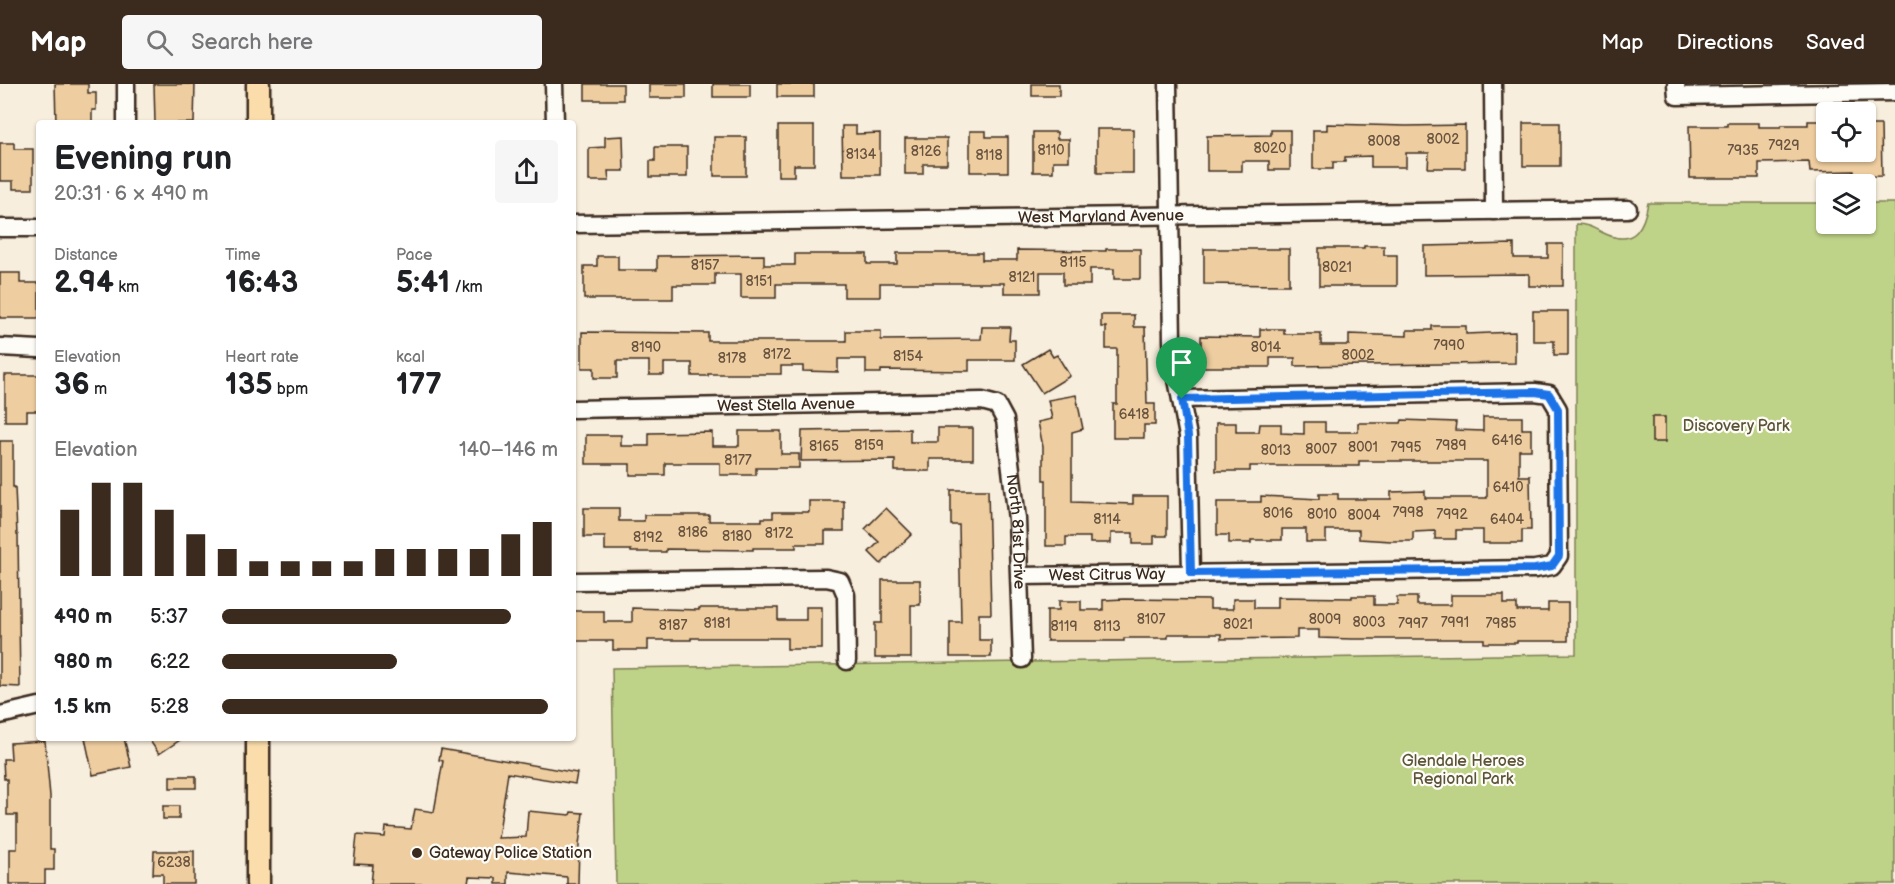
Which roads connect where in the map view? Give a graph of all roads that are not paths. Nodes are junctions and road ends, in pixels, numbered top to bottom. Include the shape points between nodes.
1 (126, 84) edge
2 (258, 84) edge
3 (554, 84) edge
4 (1168, 84) edge
5 (1493, 84) edge
6 (1677, 90) edge
7 (1895, 92) edge
8 (126, 120) edge
9 (258, 120) edge
10 (555, 120) edge
11 (1628, 209) dead end
12 (1494, 211) junction
13 (1170, 216) junction
14 (576, 224) edge
15 (0, 228) edge
16 (36, 228) edge
17 (0, 347) edge
18 (36, 349) edge
19 (1182, 399) junction
20 (998, 405) joint
21 (576, 409) edge
22 (1191, 573) junction
23 (1020, 576) junction
24 (576, 581) edge
25 (1022, 659) dead end
26 (847, 662) dead end
27 (36, 707) edge
28 (0, 715) edge
29 (258, 741) edge
30 (258, 884) edge

1 - 8 street
2 - 9 main road
3 - 10 street
4 - 13 street
5 - 12 street
6 - 7 street
11 - 12 street, West Maryland Avenue
12 - 13 street, West Maryland Avenue
13 - 14 street, West Maryland Avenue
13 - 19 street via 1172,341
15 - 16 street
17 - 18 street
19 - 22 street via 1189,457
19 - 22 street, West Citrus Way via 1535,392 1549,394 1558,409 1559,556 1552,566
20 - 21 street, West Stella Avenue via 982,401
20 - 23 street, North 81st Drive via 1005,420
22 - 23 street, West Citrus Way
23 - 25 street, North 81st Drive
24 - 26 street via 840,581 846,595
27 - 28 street
29 - 30 main road

